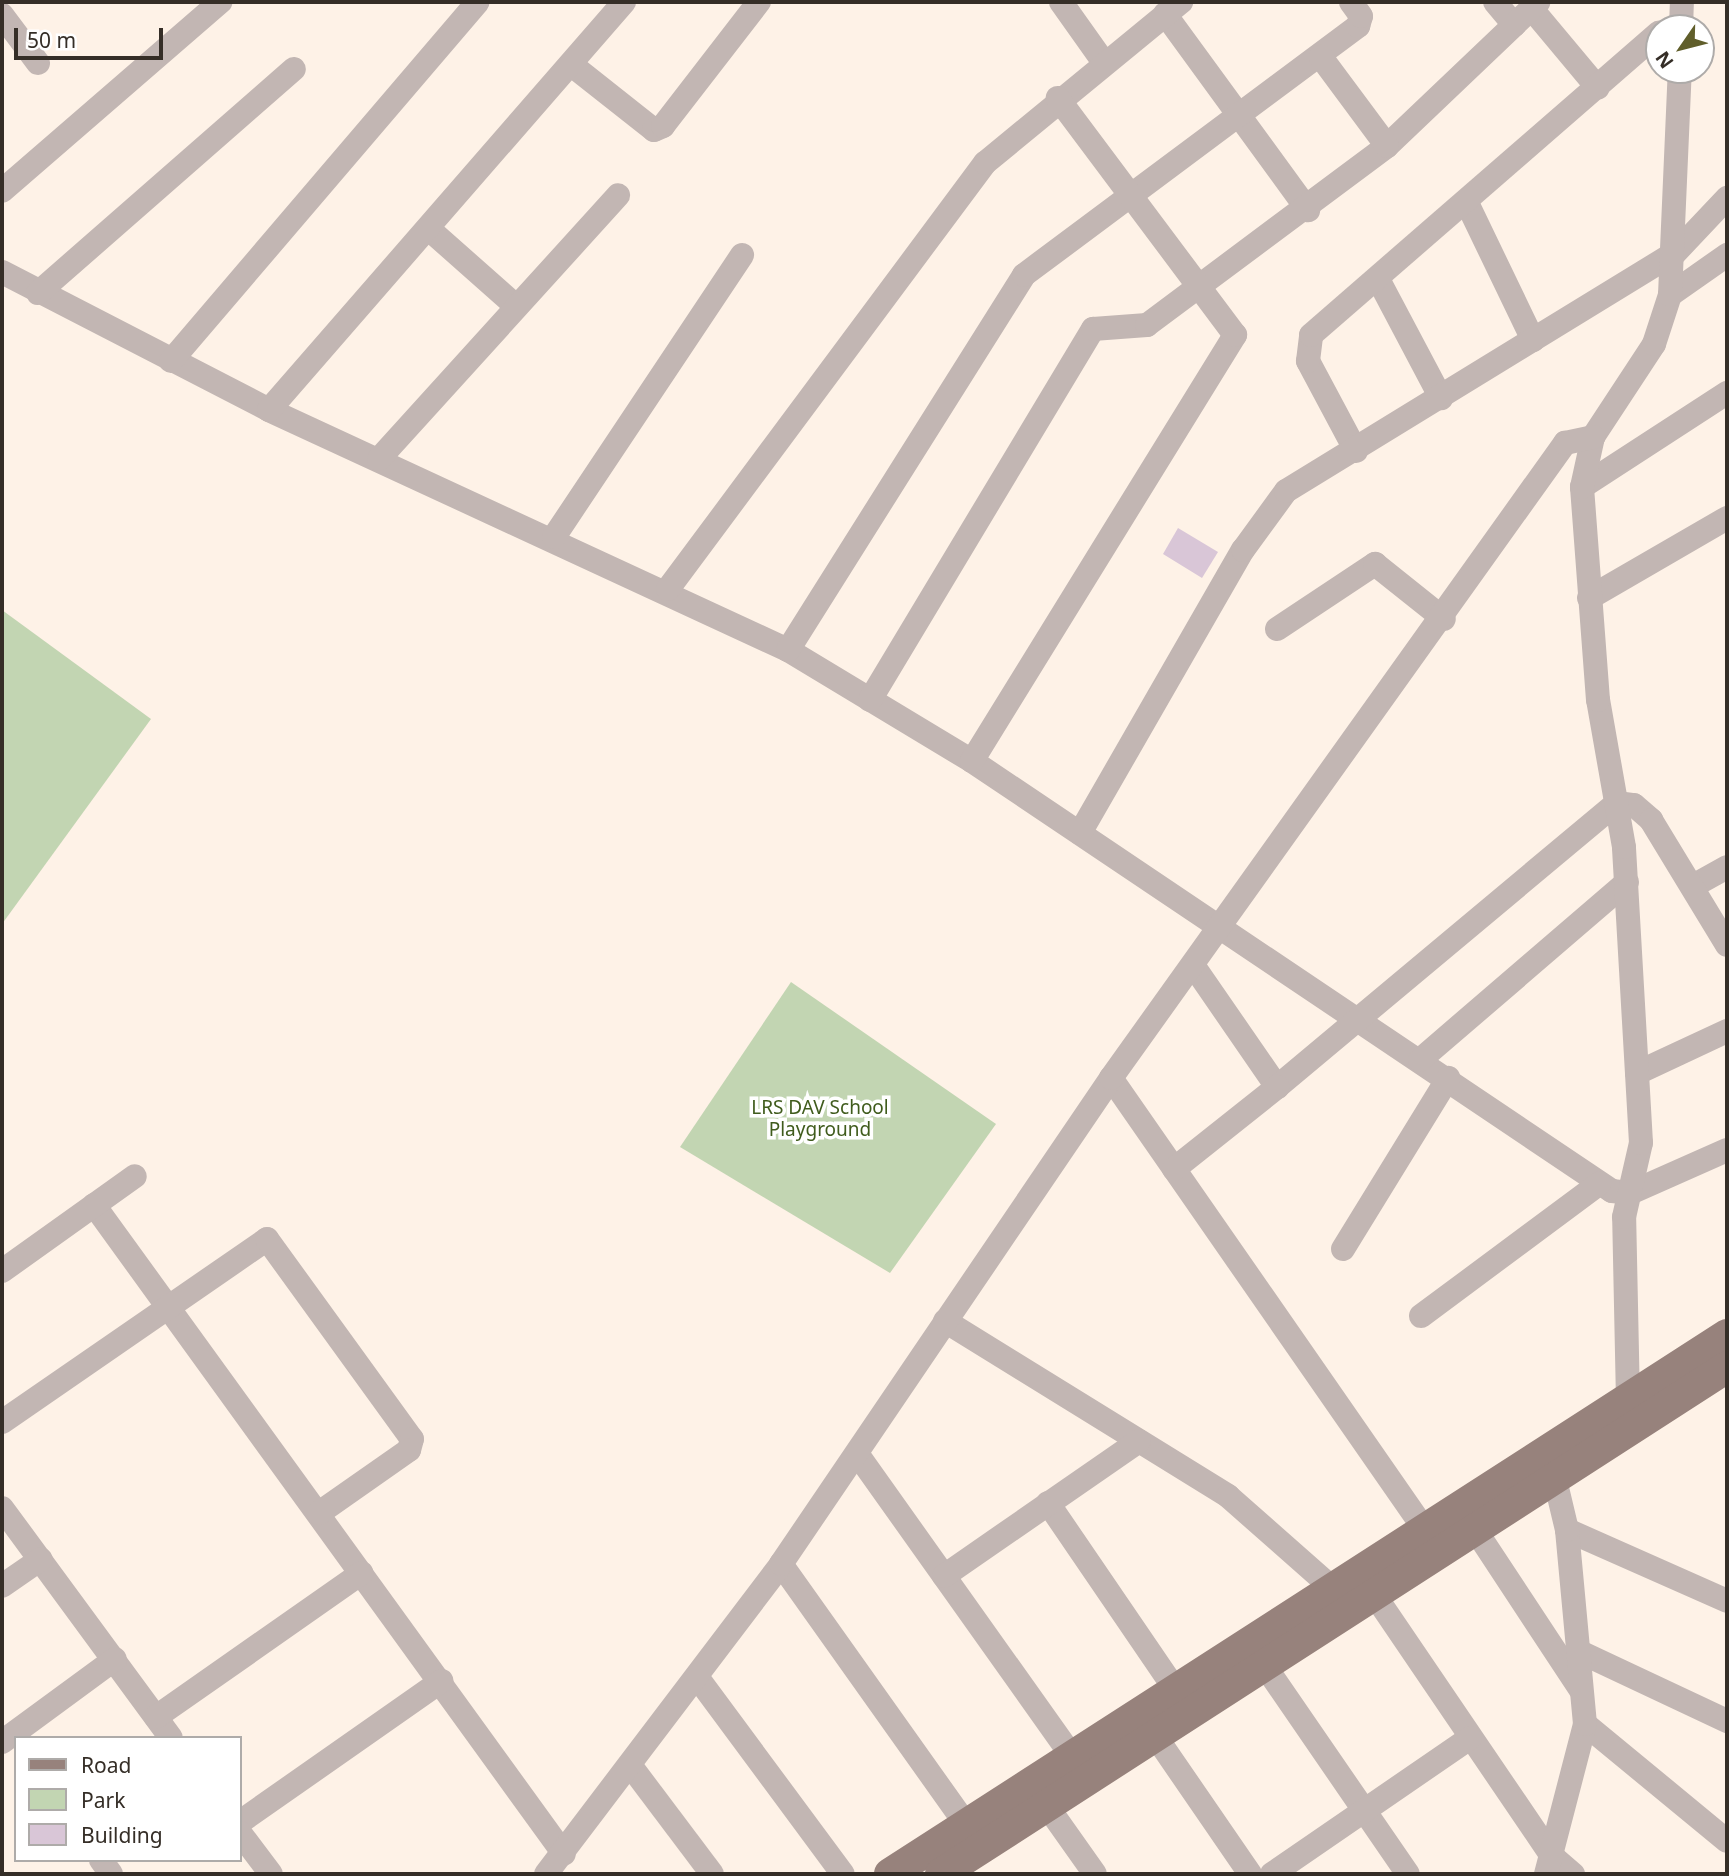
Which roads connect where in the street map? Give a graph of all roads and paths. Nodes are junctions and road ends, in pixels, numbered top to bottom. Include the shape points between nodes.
1 (220, 2) edge
2 (478, 2) edge
3 (624, 2) edge
4 (759, 2) edge
5 (1061, 2) edge
6 (1351, 2) edge
7 (1494, 2) edge
8 (1173, 8) edge
9 (1527, 12) edge
10 (2, 15) edge
11 (1645, 46) edge
12 (1321, 57) junction
13 (1103, 61) junction
14 (38, 63) dead end
15 (573, 66) junction
16 (294, 69) dead end
17 (1680, 84) edge
18 (1598, 88) junction
19 (1058, 98) junction
20 (1240, 117) junction
21 (1387, 146) junction
22 (2, 191) edge
23 (618, 195) dead end
24 (1130, 197) junction
25 (1727, 198) edge
26 (1468, 205) junction
27 (1308, 210) junction
28 (430, 230) junction
29 (1675, 253) junction
30 (742, 255) dead end
31 (1727, 255) edge
32 (2, 272) edge
33 (1378, 279) junction
34 (1202, 288) junction
35 (38, 293) junction
36 (1670, 295) junction
37 (516, 306) junction
38 (1533, 340) junction
39 (171, 361) junction
40 (1727, 393) edge
41 (1441, 398) junction
42 (269, 410) junction
43 (1592, 437) junction
44 (1356, 451) junction
45 (379, 459) junction
46 (1582, 487) junction
47 (1727, 518) edge
48 (554, 537) junction
49 (668, 589) junction
50 (1589, 598) junction
51 (1444, 620) junction
52 (1277, 629) dead end
53 (788, 650) junction
54 (870, 699) junction
55 (972, 761) junction
56 (1618, 803) junction
57 (1080, 833) junction
58 (1727, 867) edge
59 (1627, 882) junction
60 (1693, 886) junction
61 (1223, 930) junction
62 (1727, 945) edge
63 (1195, 968) junction
64 (1361, 1019) junction
65 (1727, 1031) edge
66 (1420, 1060) junction
67 (1637, 1073) junction
68 (1111, 1078) junction
69 (1448, 1078) junction
70 (1277, 1087) junction
71 (1727, 1150) edge
72 (1174, 1168) junction
73 (135, 1176) dead end
74 (1599, 1184) junction
75 (1630, 1193) junction
76 (94, 1205) junction
77 (1343, 1249) dead end
78 (2, 1271) edge
79 (167, 1304) junction
80 (1421, 1316) dead end
81 (945, 1321) junction
82 (1727, 1335) edge
83 (1727, 1367) edge
84 (1628, 1401) junction
85 (2, 1422) edge
86 (1139, 1441) junction
87 (858, 1455) junction
88 (1551, 1464) junction
89 (1048, 1503) junction
90 (2, 1507) edge
91 (319, 1513) junction
92 (1423, 1527) junction
93 (1474, 1528) junction
94 (1567, 1530) junction
95 (41, 1559) junction
96 (781, 1564) junction
97 (362, 1573) junction
98 (944, 1576) junction
99 (1365, 1581) junction
100 (1330, 1586) junction
101 (2, 1587) edge
102 (1727, 1601) edge
103 (1255, 1651) junction
104 (1578, 1651) junction
105 (115, 1660) junction
106 (697, 1676) junction
107 (441, 1681) junction
108 (1174, 1688) junction
109 (1582, 1693) junction
110 (156, 1717) junction
111 (1727, 1721) edge
112 (1147, 1723) junction
113 (1585, 1724) junction
114 (170, 1736) edge
115 (7, 1737) edge
116 (1470, 1738) junction
117 (1071, 1755) junction
118 (630, 1765) junction
119 (1039, 1794) junction
120 (1364, 1811) junction
121 (242, 1821) edge
122 (967, 1824) junction
123 (242, 1836) edge
124 (1727, 1841) edge
125 (564, 1854) junction
126 (1549, 1865) edge
127 (938, 1868) edge
128 (271, 1874) edge
129 (546, 1874) edge
130 (712, 1874) edge
131 (843, 1874) edge
132 (890, 1874) edge
133 (1095, 1874) edge
134 (1250, 1874) edge
135 (1272, 1874) edge
136 (1409, 1874) edge
137 (1573, 1874) edge

1 - 22 street
2 - 39 street
3 - 15 street
4 - 15 street via 663,126 654,130
5 - 13 street
6 - 12 street via 1362,21
7 - 9 street
8 - 13 street
8 - 20 street
9 - 18 street
9 - 21 street
10 - 14 street
11 - 18 street
12 - 20 street
12 - 21 street
13 - 19 street
15 - 28 street
16 - 35 street
17 - 29 street
18 - 26 street
19 - 24 street
19 - 49 street via 985,163
20 - 24 street
20 - 27 street
21 - 27 street
23 - 37 street
24 - 34 street
24 - 53 street via 1024,275
25 - 29 street
26 - 33 street
26 - 38 street
27 - 34 street
28 - 37 street
28 - 42 street
29 - 36 street
29 - 38 street
30 - 48 street
31 - 36 street
32 - 35 street
33 - 41 street
33 - 44 street via 1311,335 1307,351
34 - 54 street via 1135,330 1105,323 1093,329
34 - 55 street via 1233,329 1234,341
35 - 39 street
36 - 43 street via 1654,344
37 - 45 street
38 - 41 street
39 - 42 street
40 - 46 street
41 - 44 street
42 - 45 street
43 - 46 street
43 - 51 street via 1565,443
44 - 57 street via 1279,499
45 - 48 street
46 - 50 street
47 - 50 street
48 - 49 street
49 - 53 street
50 - 56 street via 1598,700
51 - 52 street via 1375,564
51 - 61 street
53 - 54 street
54 - 55 street
55 - 57 street
56 - 59 street
56 - 60 street via 1643,810
56 - 64 street
57 - 61 street
58 - 60 street
59 - 66 street
59 - 67 street
60 - 62 street
61 - 63 street
61 - 64 street
63 - 68 street
63 - 70 street
64 - 66 street
64 - 70 street
65 - 67 street
66 - 69 street
67 - 75 street via 1641,1143
68 - 72 street
68 - 81 street
69 - 74 street
69 - 77 street
70 - 72 street
71 - 75 street
72 - 92 street
73 - 76 street
74 - 75 street
74 - 80 street
75 - 84 street via 1624,1217
76 - 78 street
76 - 79 street
79 - 85 street
79 - 91 street
79 - 91 street via 260,1241 276,1245 413,1443
81 - 86 street
81 - 87 street
82 - 84 main road
83 - 88 main road
84 - 88 main road
86 - 89 street
86 - 100 street via 1263,1523
87 - 96 street
87 - 98 street
88 - 92 main road
88 - 93 main road
88 - 94 street
89 - 98 street
89 - 108 street
90 - 95 street
91 - 97 street
92 - 99 main road
93 - 99 main road
93 - 109 street
94 - 102 street
94 - 104 street
95 - 101 street
95 - 105 street
96 - 106 street
96 - 122 street
97 - 107 street
97 - 110 street
98 - 117 street
99 - 100 main road
99 - 103 main road
99 - 116 street
100 - 103 main road
103 - 108 main road
103 - 112 main road
103 - 120 street
104 - 109 street
104 - 111 street
105 - 110 street
105 - 115 street
106 - 118 street
106 - 131 street
107 - 121 street
107 - 125 street
108 - 112 main road
109 - 113 street
110 - 114 street
112 - 117 main road
112 - 119 main road
112 - 134 street
113 - 124 street
113 - 126 street
116 - 120 street
116 - 126 street
117 - 119 main road
118 - 125 street
118 - 130 street
119 - 122 main road
119 - 127 main road
119 - 133 street
120 - 135 street
120 - 136 street
122 - 127 main road
123 - 128 street
125 - 129 street
126 - 137 street
127 - 132 main road

